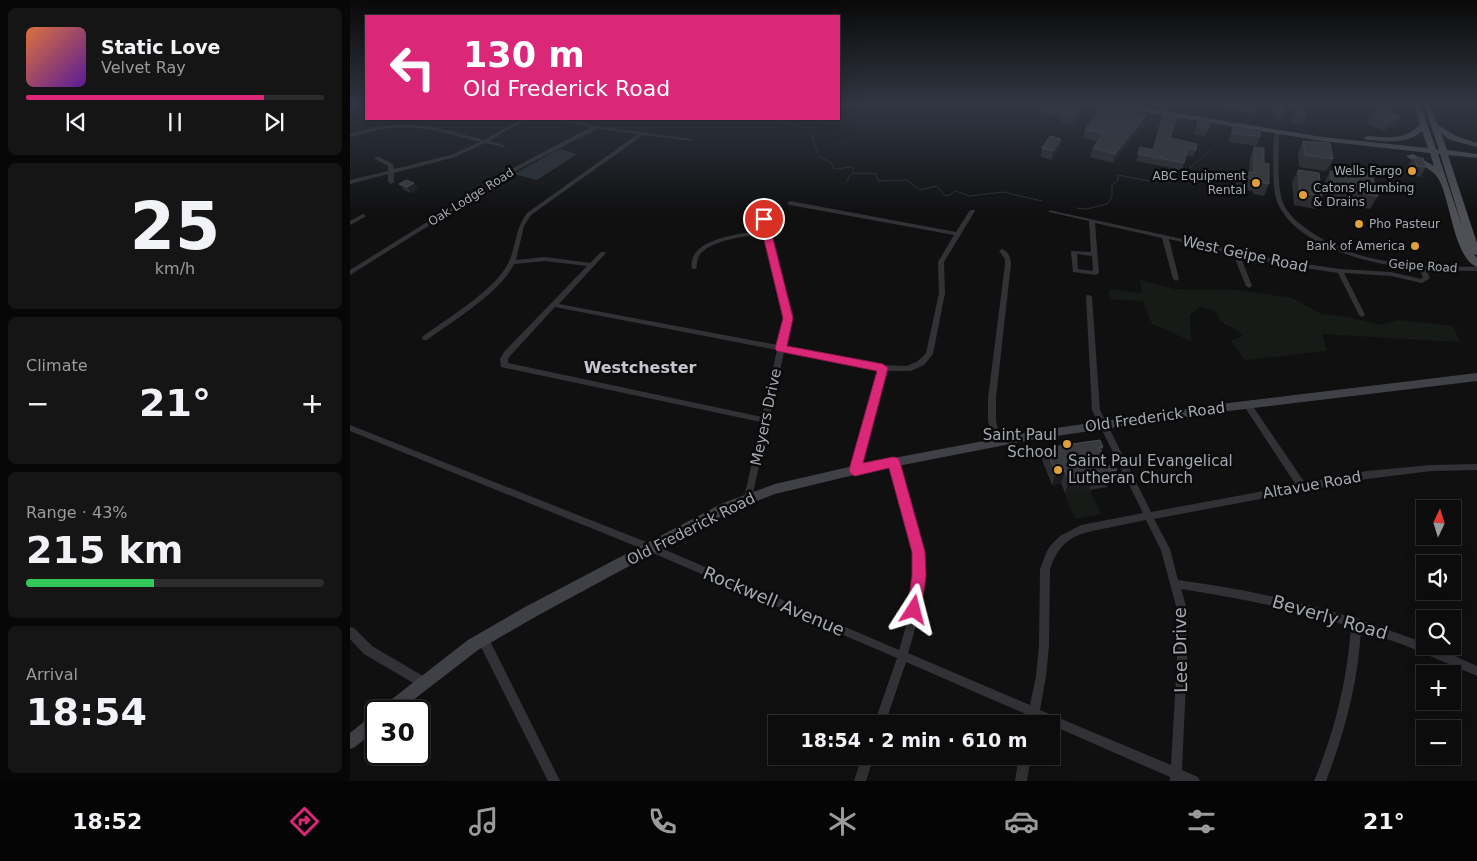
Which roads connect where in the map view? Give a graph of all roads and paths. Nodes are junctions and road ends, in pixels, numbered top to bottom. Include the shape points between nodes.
1 (478, 140) edge
2 (487, 140) edge
3 (570, 140) edge
4 (631, 140) edge
5 (1277, 140) edge
6 (1333, 140) edge
7 (1383, 140) edge
8 (1430, 140) edge
9 (1440, 140) edge
10 (1459, 140) edge
11 (484, 142) junction
12 (1345, 142) junction
13 (1357, 144) junction
14 (502, 146) dead end
15 (1477, 147) edge
16 (1433, 148) junction
17 (1443, 149) junction
18 (1363, 152) dead end
19 (1477, 157) edge
20 (377, 158) dead end
21 (392, 170) junction
22 (1440, 176) junction
23 (1454, 181) junction
24 (350, 182) edge
25 (391, 182) dead end
26 (790, 203) dead end
27 (972, 211) dead end
28 (1050, 211) dead end
29 (363, 216) dead end
30 (764, 219) dead end
31 (1092, 220) junction
32 (350, 223) edge
33 (766, 232) junction
34 (956, 234) junction
35 (1165, 237) junction
36 (1002, 251) dead end
37 (1477, 252) edge
38 (603, 253) dead end
39 (1236, 253) junction
40 (1095, 254) junction
41 (512, 262) junction
42 (1477, 264) edge
43 (591, 265) junction
44 (1420, 266) junction
45 (694, 268) dead end
46 (1477, 269) edge
47 (1340, 271) junction
48 (350, 273) edge
49 (1176, 279) dead end
50 (1249, 286) dead end
51 (1089, 296) dead end
52 (554, 305) junction
53 (1362, 315) dead end
54 (425, 338) dead end
55 (781, 349) junction
56 (883, 368) junction
57 (1477, 377) edge
58 (1247, 404) junction
59 (764, 420) junction
60 (1103, 424) junction
61 (350, 428) edge
62 (998, 440) junction
63 (893, 462) junction
64 (1477, 468) edge
65 (855, 470) junction
66 (1302, 486) junction
67 (748, 498) junction
68 (1149, 516) junction
69 (651, 548) junction
70 (1176, 584) junction
71 (1356, 622) junction
72 (350, 632) edge
73 (483, 639) junction
74 (901, 656) junction
75 (1477, 671) edge
76 (424, 683) junction
77 (402, 700) edge
78 (1034, 711) junction
79 (882, 715) edge
80 (1033, 715) edge
81 (365, 730) edge
82 (350, 742) edge
83 (865, 765) edge
84 (1024, 765) edge
85 (1176, 777) edge
86 (554, 781) edge
87 (860, 781) edge
88 (1021, 781) edge
89 (1194, 781) edge
90 (1320, 781) edge

1 - 11 street
2 - 11 street
3 - 48 street, Oak Lodge Road via 519,167
4 - 41 street via 529,214 520,228
5 - 44 street, Geipe Road via 1279,200 1292,220 1321,241 1349,253 1389,264
6 - 12 main road
7 - 16 main road
8 - 16 main road
9 - 17 main road
10 - 15 main road
11 - 14 street
11 - 21 street via 448,157
12 - 13 main road
12 - 18 main road
13 - 16 main road
13 - 22 main road via 1412,157 1427,164
15 - 17 main road
16 - 17 main road
16 - 22 main road
17 - 19 main road
17 - 23 main road
19 - 23 main road via 1456,162
20 - 21 street via 387,162
21 - 24 street
21 - 25 street
22 - 42 main road via 1467,251
23 - 37 main road
26 - 34 street
27 - 34 street
28 - 31 street, West Geipe Road
29 - 32 street
30 - 33 street, Meyers Drive
31 - 35 street, West Geipe Road
31 - 40 street
33 - 45 street via 711,244 697,256
33 - 55 street, Meyers Drive via 788,318
34 - 56 street via 941,262 942,292 929,354 921,363 908,369
35 - 39 street, West Geipe Road
35 - 49 street
36 - 62 street via 1008,264 992,398 992,421
38 - 43 street
39 - 47 street, West Geipe Road
39 - 50 street
40 - 40 street via 1096,273 1075,272 1074,252
41 - 43 street via 545,259
41 - 54 street via 495,284
43 - 52 street
44 - 46 street, Geipe Road
44 - 47 street, West Geipe Road via 1426,278 1422,281 1391,274
47 - 53 street
51 - 60 street, Lee Drive via 1096,410
52 - 55 street
52 - 59 street via 507,354 503,362 508,367
55 - 56 street
55 - 59 street, Meyers Drive
56 - 65 street
57 - 58 street, Old Frederick Road
58 - 60 street, Old Frederick Road
58 - 66 street
59 - 67 street, Meyers Drive
60 - 62 street, Old Frederick Road
60 - 68 street, Lee Drive
61 - 69 street, Rockwell Avenue
62 - 63 street, Old Frederick Road
63 - 65 street, Old Frederick Road
63 - 74 street via 918,552 916,598
64 - 66 street, Altavue Road via 1404,470
65 - 67 street, Old Frederick Road
66 - 68 street, Altavue Road
67 - 69 street, Old Frederick Road
68 - 70 street, Lee Drive via 1165,549
68 - 78 street, Altavue Road via 1084,528 1070,533 1054,547 1046,569 1044,646
69 - 73 street, Old Frederick Road
69 - 74 street, Rockwell Avenue
70 - 71 street, Beverly Road via 1243,593
70 - 85 street, Lee Drive via 1182,631
71 - 75 street, Beverly Road
71 - 90 street via 1346,703
72 - 76 street via 368,650
73 - 76 street, Old Frederick Road
73 - 86 street
74 - 78 street, Rockwell Avenue
74 - 79 street
76 - 77 street, Old Frederick Road
78 - 80 street, Altavue Road
78 - 85 street, Rockwell Avenue
81 - 82 street
83 - 87 street
84 - 88 street
85 - 89 street, Rockwell Avenue

